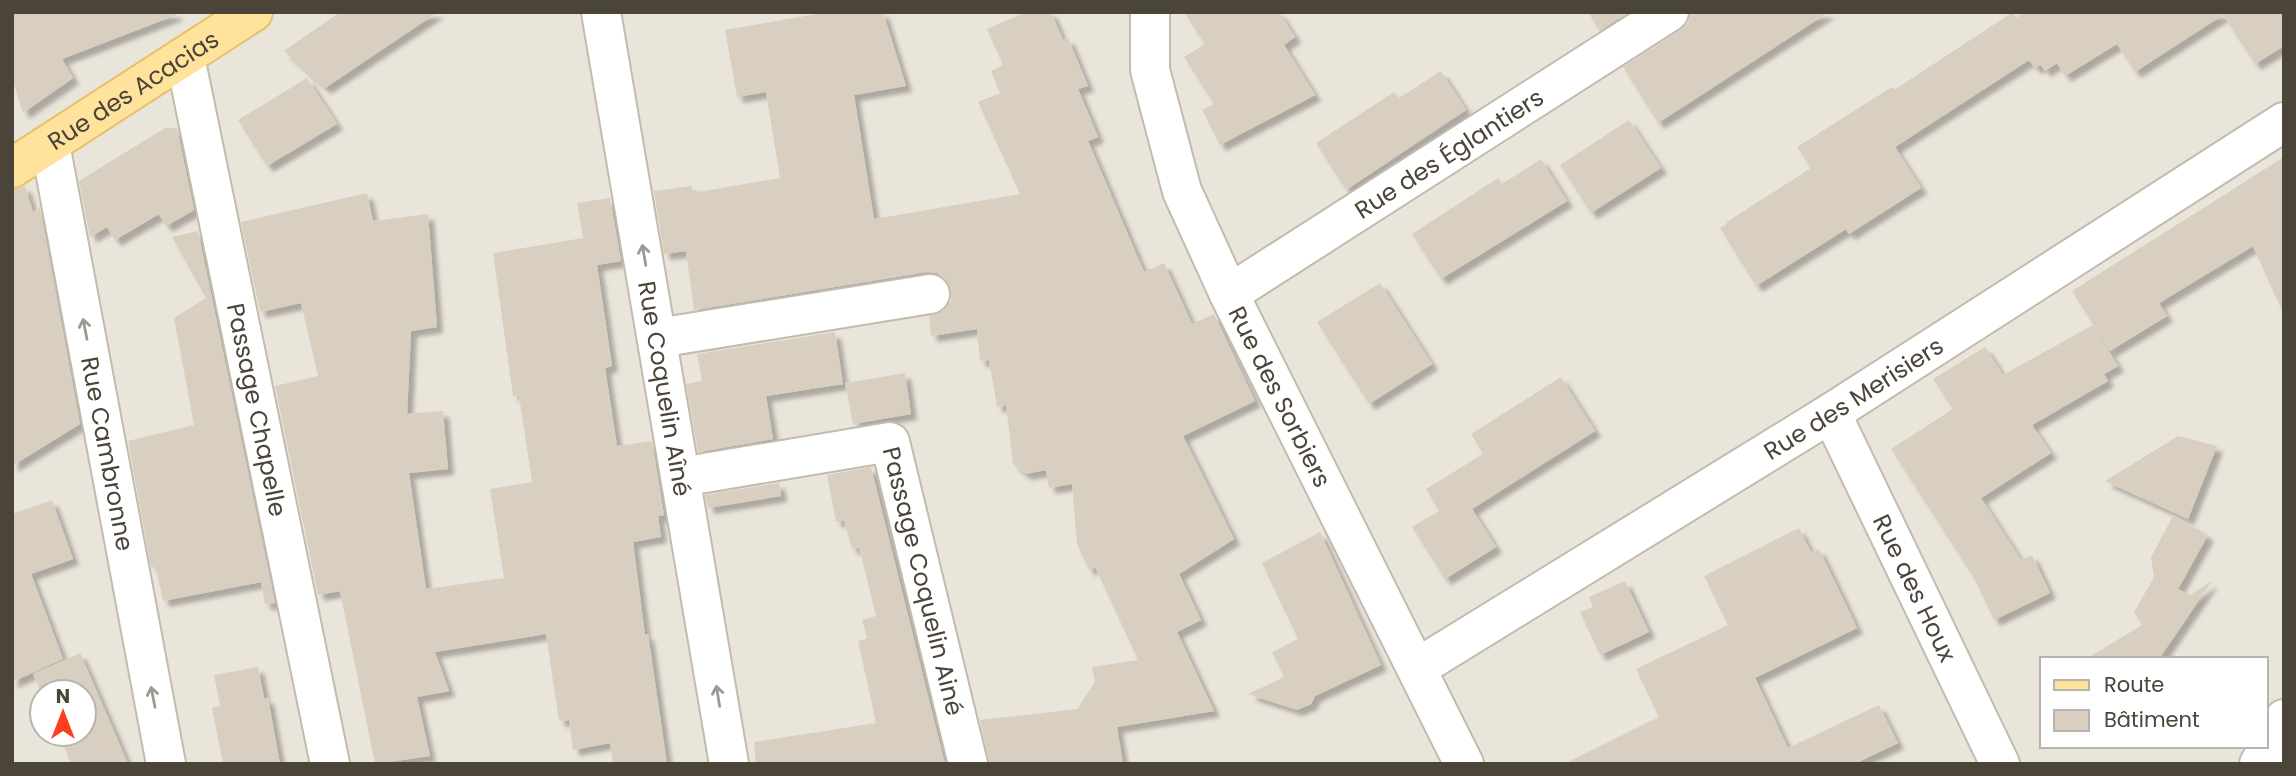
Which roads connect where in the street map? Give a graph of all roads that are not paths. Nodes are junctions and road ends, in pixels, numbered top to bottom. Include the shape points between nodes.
1 (253, 12) edge
2 (601, 12) edge
3 (1150, 12) edge
4 (1669, 12) edge
5 (185, 57) junction
6 (2284, 122) edge
7 (50, 144) junction
8 (12, 168) edge
9 (930, 294) dead end
10 (1229, 294) junction
11 (658, 338) junction
12 (1831, 413) junction
13 (681, 477) junction
14 (1417, 668) junction
15 (2284, 719) edge
16 (2268, 748) edge
17 (2268, 748) edge
18 (166, 764) edge
19 (330, 764) edge
20 (729, 764) edge
21 (968, 764) edge
22 (1464, 764) edge
23 (2000, 764) edge
24 (2259, 764) edge

1 - 5 main road, Rue des Acacias
11 -> 2 street, Rue Coquelin Aîné
3 - 10 street, Rue des Sorbiers via 1150,70 1182,191
4 - 10 street, Rue des Églantiers
5 - 7 main road, Rue des Acacias
5 - 19 street, Passage Chapelle
6 - 12 street, Rue des Merisiers
7 - 8 main road, Rue des Acacias
18 -> 7 street, Rue Cambronne
9 - 11 street
10 - 14 street, Rue des Sorbiers
11 - 13 street, Rue Coquelin Aîné
12 - 14 street, Rue des Merisiers
12 - 23 street, Rue des Houx
20 -> 13 street, Rue Coquelin Aîné
13 - 21 street, Passage Coquelin Ainé via 890,442
14 - 22 street, Rue des Sorbiers
15 - 16 street
17 - 24 street

